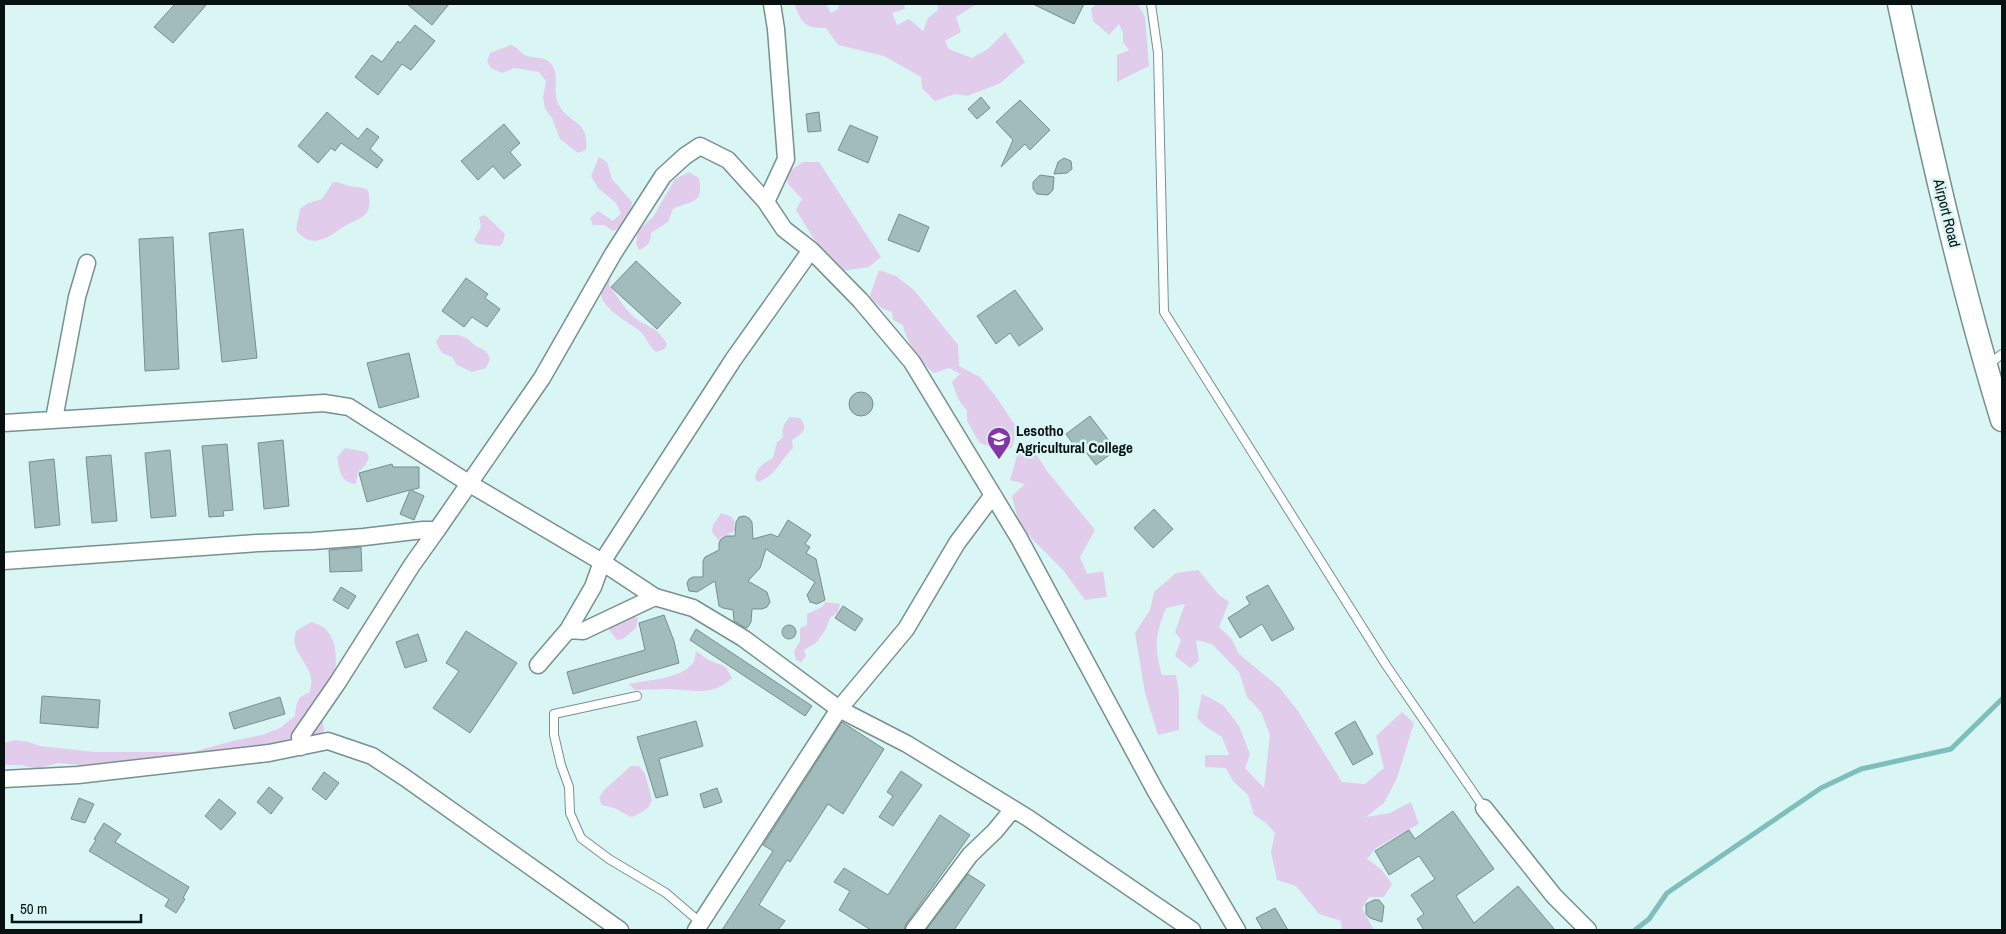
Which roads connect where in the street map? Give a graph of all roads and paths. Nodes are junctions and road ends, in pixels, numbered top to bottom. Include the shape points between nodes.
1 (772, 4) edge
2 (1152, 4) edge
3 (1899, 4) edge
4 (766, 202) junction
5 (811, 250) junction
6 (87, 263) dead end
7 (1994, 360) edge
8 (54, 420) junction
9 (2002, 420) edge
10 (4, 423) edge
11 (470, 484) junction
12 (993, 495) junction
13 (437, 530) junction
14 (4, 561) edge
15 (602, 562) junction
16 (655, 597) junction
17 (568, 630) junction
18 (538, 665) dead end
19 (637, 696) dead end
20 (839, 709) junction
21 (301, 747) junction
22 (4, 779) edge
23 (1484, 808) joint
24 (1013, 809) junction
25 (703, 928) edge
26 (620, 930) edge
27 (914, 930) edge
28 (1192, 930) edge
29 (1237, 930) edge
30 (1588, 930) edge

1 - 4 street via 786,160
2 - 23 lane via 1158,53 1164,312 1386,665
3 - 7 main road, Airport Road via 1972,316
4 - 5 street via 784,229
4 - 11 street via 728,160 700,146 663,176 542,378
5 - 12 street via 860,300 912,362
5 - 15 street via 733,360
6 - 8 street via 77,297
7 - 9 main road, Airport Road
8 - 10 street
8 - 11 street via 314,404 349,407
11 - 13 street
11 - 15 street
12 - 20 street via 957,543 906,629
12 - 29 street via 1155,790
13 - 14 street
13 - 21 street via 300,737
15 - 16 street
15 - 17 street via 593,587
16 - 17 street via 583,631
16 - 20 street via 693,608 744,638
17 - 18 street
19 - 25 lane via 554,714 554,735 569,787 570,813 581,838 666,893
20 - 24 street via 907,744
20 - 25 street
21 - 22 street via 87,774
21 - 26 street via 328,741 372,756
23 - 30 street via 1554,896
24 - 27 street via 970,854
24 - 28 street

